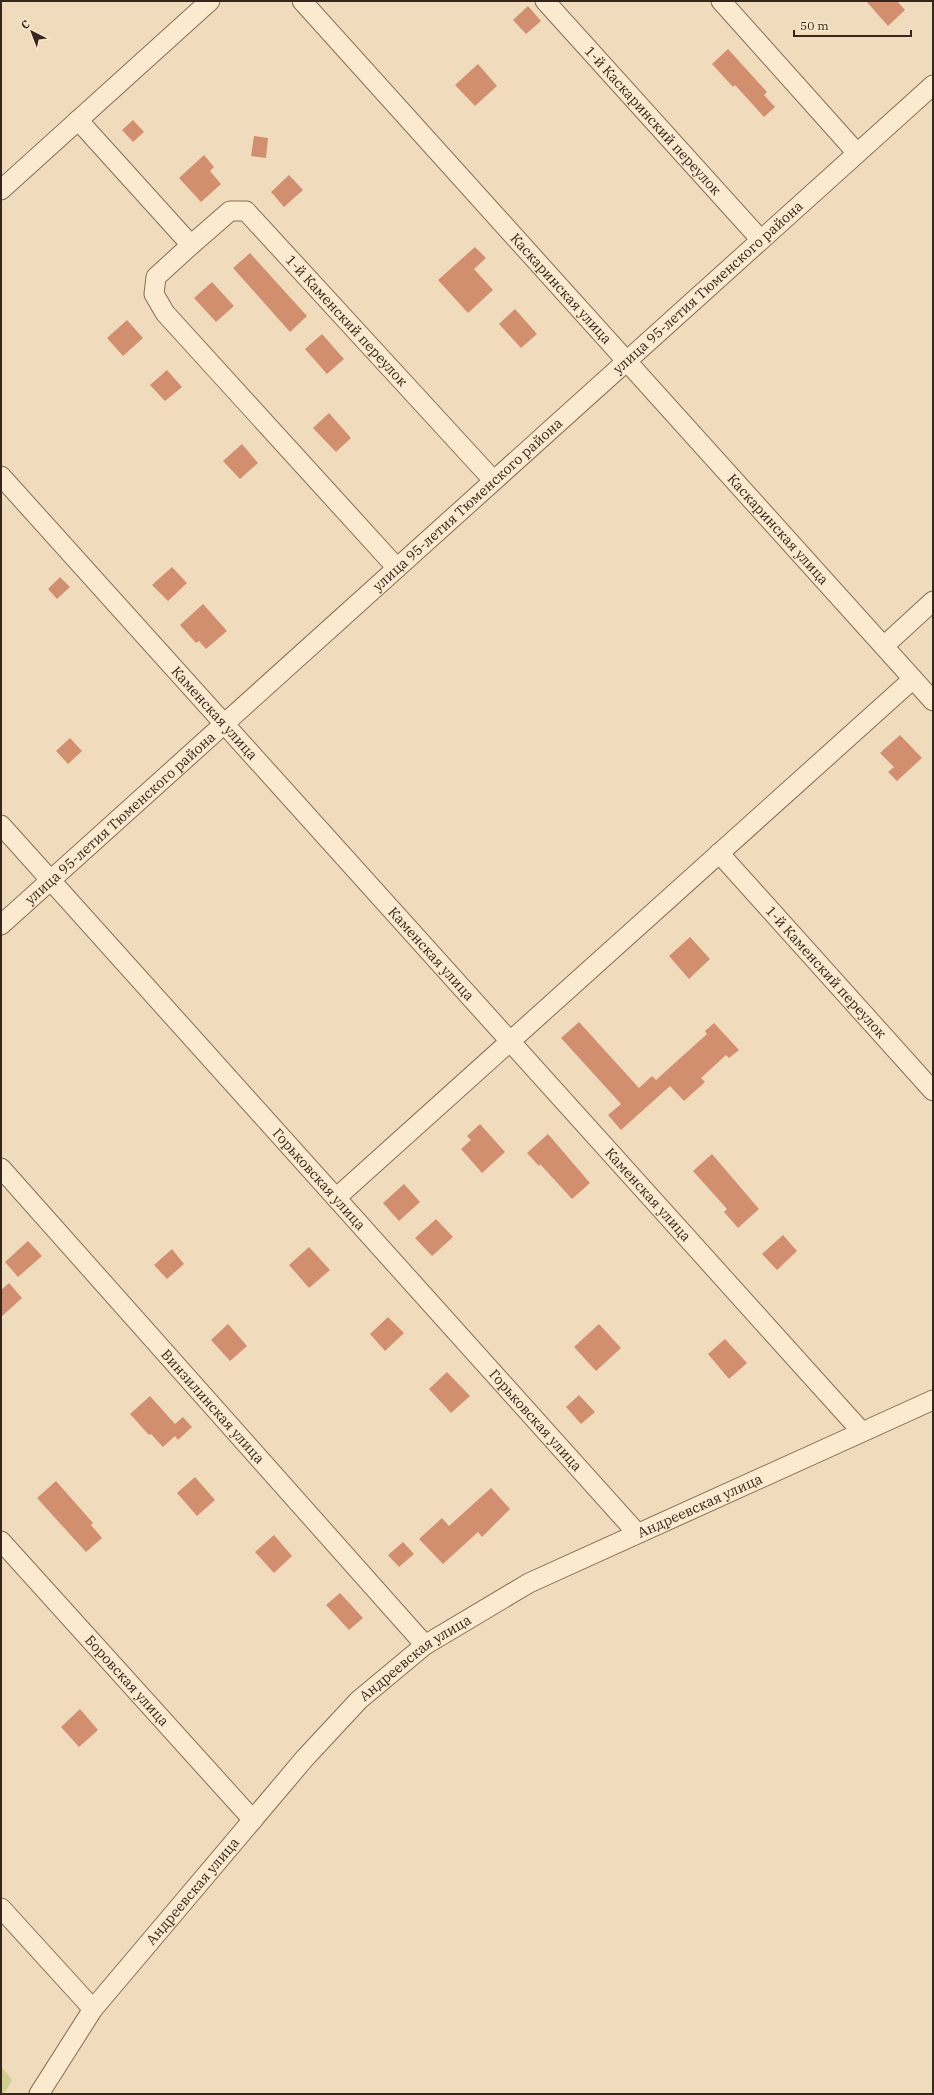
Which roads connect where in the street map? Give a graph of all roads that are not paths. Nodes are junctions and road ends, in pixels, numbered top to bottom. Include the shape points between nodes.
1 (210, 1) edge
2 (302, 1) edge
3 (544, 1) edge
4 (721, 1) edge
5 (933, 85) edge
6 (78, 120) junction
7 (857, 152) junction
8 (1, 190) edge
9 (761, 240) junction
10 (191, 245) junction
11 (627, 362) junction
12 (1, 476) edge
13 (493, 480) junction
14 (397, 568) junction
15 (933, 601) edge
16 (884, 646) junction
17 (913, 679) junction
18 (933, 701) edge
19 (226, 724) junction
20 (1, 825) edge
21 (719, 853) junction
22 (51, 880) junction
23 (1, 925) edge
24 (510, 1041) junction
25 (933, 1091) edge
26 (1, 1168) edge
27 (336, 1198) junction
28 (933, 1400) edge
29 (862, 1432) junction
30 (637, 1533) junction
31 (1, 1541) edge
32 (425, 1645) junction
33 (253, 1820) junction
34 (1, 1908) edge
35 (93, 2009) junction
36 (39, 2094) edge

1 - 6 street
2 - 11 street, Каскаринская улица
3 - 9 street, 1-й Каскаринский переулок
4 - 7 street
5 - 7 street, улица 95-летия Тюменского района
6 - 8 street
6 - 10 street
7 - 9 street, улица 95-летия Тюменского района
9 - 11 street, улица 95-летия Тюменского района
10 - 13 street, 1-й Каменский переулок via 230,211 246,211
10 - 14 street, 1-й Каменский переулок via 156,277 154,294 165,313
11 - 13 street, улица 95-летия Тюменского района
11 - 16 street, Каскаринская улица
12 - 19 street, Каменская улица
13 - 14 street, улица 95-летия Тюменского района
14 - 19 street, улица 95-летия Тюменского района
15 - 16 street
16 - 17 street, Каскаринская улица
17 - 18 street, Каскаринская улица
17 - 21 street
19 - 22 street, улица 95-летия Тюменского района
19 - 24 street, Каменская улица
20 - 22 street, Горьковская улица
21 - 24 street
21 - 25 street, 1-й Каменский переулок
22 - 23 street, улица 95-летия Тюменского района
22 - 27 street, Горьковская улица
24 - 27 street
24 - 29 street, Каменская улица
26 - 32 street, Винзилинская улица
27 - 30 street, Горьковская улица
28 - 29 street, Андреевская улица
29 - 30 street, Андреевская улица
30 - 32 street, Андреевская улица via 529,1583
31 - 33 street, Боровская улица
32 - 33 street, Андреевская улица via 359,1700 305,1758
33 - 35 street, Андреевская улица
34 - 35 street
35 - 36 street, Андреевская улица

